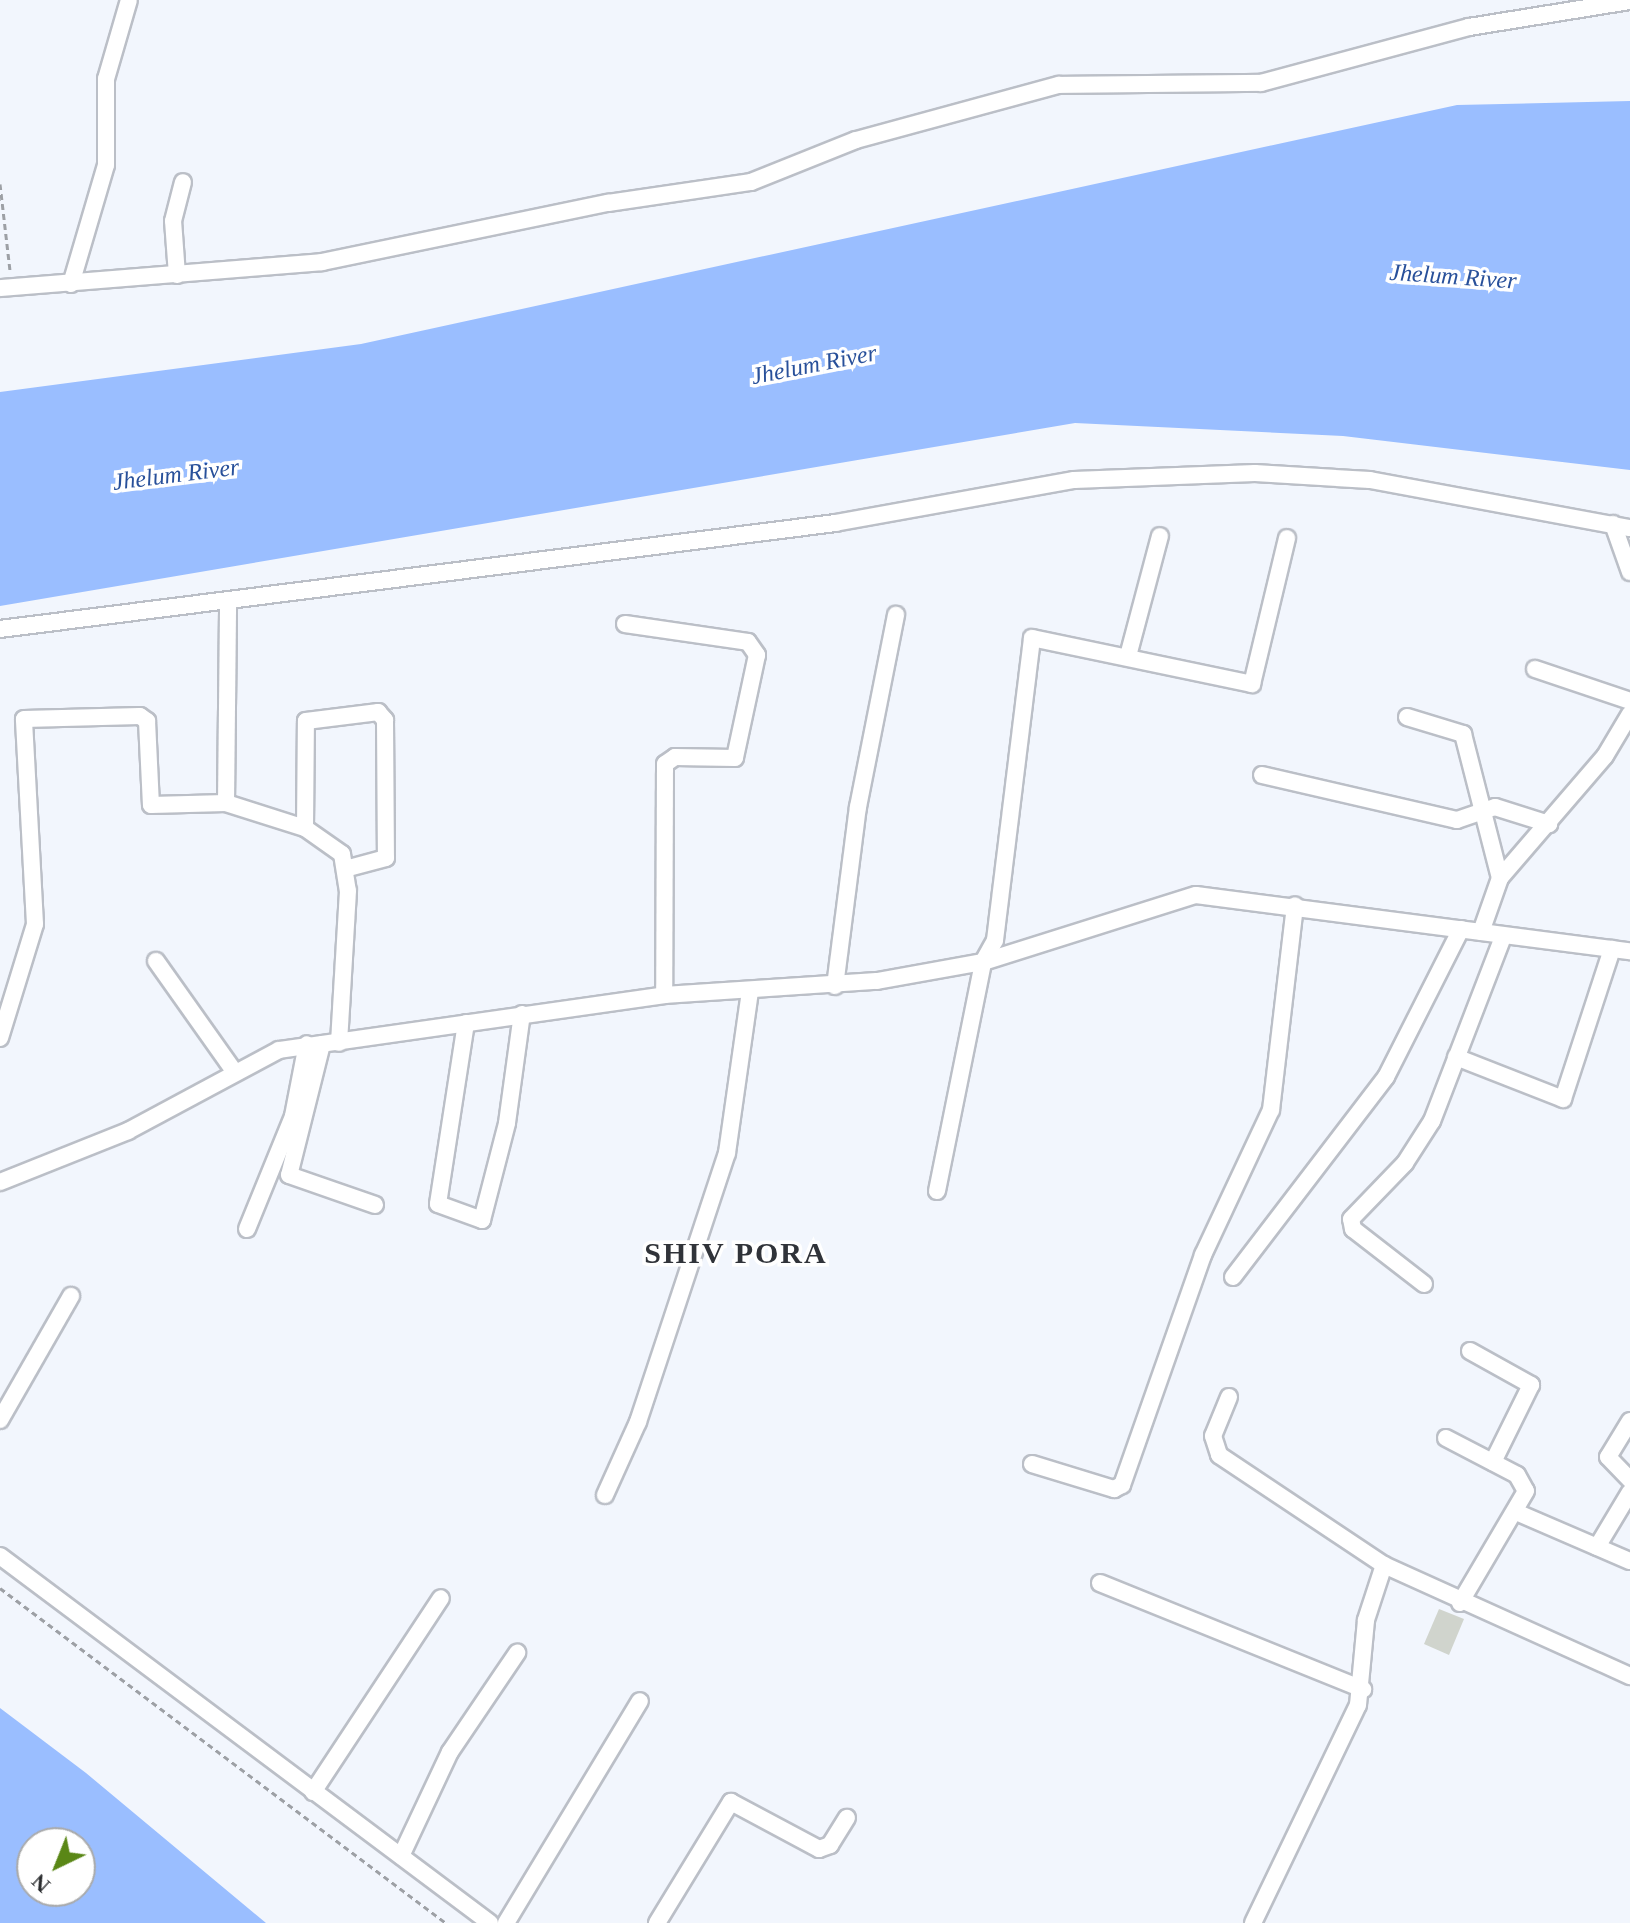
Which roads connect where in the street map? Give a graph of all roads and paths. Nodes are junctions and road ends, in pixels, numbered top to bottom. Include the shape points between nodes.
1 (129, 0) edge
2 (1630, 1) edge
3 (183, 182) dead end
4 (0, 184) edge
5 (177, 275) junction
6 (71, 284) junction
7 (6, 287) edge
8 (1622, 526) edge
9 (1160, 536) dead end
10 (1287, 538) dead end
11 (1630, 572) edge
12 (228, 603) junction
13 (896, 615) dead end
14 (625, 624) dead end
15 (0, 629) edge
16 (1128, 656) junction
17 (1535, 669) dead end
18 (1630, 701) edge
19 (1630, 714) edge
20 (1407, 717) dead end
21 (1262, 775) dead end
22 (226, 803) junction
23 (1482, 814) junction
24 (1549, 824) junction
25 (305, 828) junction
26 (345, 869) junction
27 (1500, 878) junction
28 (1295, 905) junction
29 (1461, 929) junction
30 (1481, 932) junction
31 (1503, 937) junction
32 (1612, 949) junction
33 (1630, 951) edge
34 (156, 961) dead end
35 (983, 962) junction
36 (835, 986) junction
37 (750, 992) junction
38 (664, 995) junction
39 (522, 1014) junction
40 (466, 1023) junction
41 (1, 1031) edge
42 (339, 1043) junction
43 (314, 1044) junction
44 (1456, 1057) junction
45 (234, 1071) junction
46 (0, 1182) edge
47 (937, 1191) dead end
48 (375, 1205) dead end
49 (247, 1229) dead end
50 (1233, 1277) dead end
51 (1424, 1284) dead end
52 (71, 1296) dead end
53 (1470, 1351) dead end
54 (1229, 1397) dead end
55 (0, 1420) edge
56 (1630, 1421) edge
57 (1446, 1438) dead end
58 (1493, 1462) junction
59 (1032, 1464) dead end
60 (1630, 1480) edge
61 (1630, 1492) edge
62 (605, 1495) dead end
63 (1516, 1512) junction
64 (1597, 1547) junction
65 (0, 1556) edge
66 (1630, 1561) edge
67 (1384, 1565) junction
68 (1100, 1583) dead end
69 (0, 1588) edge
70 (441, 1598) dead end
71 (1460, 1603) junction
72 (517, 1653) dead end
73 (1630, 1676) edge
74 (1363, 1689) junction
75 (640, 1701) dead end
76 (313, 1792) junction
77 (847, 1818) dead end
78 (401, 1856) junction
79 (446, 1923) edge
80 (490, 1923) edge
81 (506, 1923) edge
82 (657, 1923) edge
83 (1253, 1923) edge

1 - 6 street via 106,79 106,165
2 - 5 street via 1483,23 1261,83 1059,85 856,140 751,182 608,203 322,262
3 - 5 street via 173,221
4 - 7 path
5 - 6 street
6 - 7 street
8 - 11 street
8 - 12 street via 1370,480 1255,473 1074,480 835,523
9 - 16 street
10 - 16 street via 1252,684
12 - 15 street
12 - 22 street
13 - 36 street via 858,807
14 - 38 street via 748,642 757,655 735,758 675,757 665,764
16 - 35 street via 1032,638 995,940
17 - 18 street
19 - 24 street
20 - 23 street via 1461,731
21 - 23 street via 1457,820
22 - 25 street
22 - 41 street via 149,803 143,716 26,716 35,924
23 - 24 street via 1506,807
23 - 27 street
24 - 27 street
25 - 26 street via 337,847
25 - 26 street via 306,721 378,712 385,720 386,858 376,866
26 - 42 street
27 - 30 street
28 - 29 street
28 - 35 street via 1196,895
28 - 59 street via 1271,1110 1203,1255 1122,1485 1114,1489
29 - 30 street
29 - 50 street via 1386,1077
30 - 31 street
31 - 32 street
31 - 44 street
32 - 33 street
32 - 44 street via 1563,1099
34 - 45 street
35 - 36 street
35 - 47 street
36 - 37 street
37 - 38 street
37 - 62 street via 727,1153 638,1422
38 - 39 street
39 - 40 street
39 - 40 street via 507,1123 482,1220 438,1204
40 - 42 street
42 - 43 street
43 - 45 street
43 - 48 street via 289,1175
43 - 49 street via 288,1129
44 - 51 street via 1421,1141 1350,1223
45 - 46 street via 128,1131
52 - 55 street
53 - 58 street via 1531,1385
54 - 67 street via 1213,1436 1219,1455
56 - 60 street via 1608,1457
57 - 58 street
58 - 63 street via 1525,1484
61 - 64 street
63 - 64 street
63 - 71 street
64 - 66 street
65 - 76 street
67 - 71 street
67 - 74 street via 1366,1620
68 - 74 street
69 - 79 path
70 - 76 street
71 - 73 street
72 - 78 street via 450,1752
74 - 83 street
75 - 81 street
76 - 78 street
77 - 82 street via 830,1845 819,1849 731,1802
78 - 80 street

